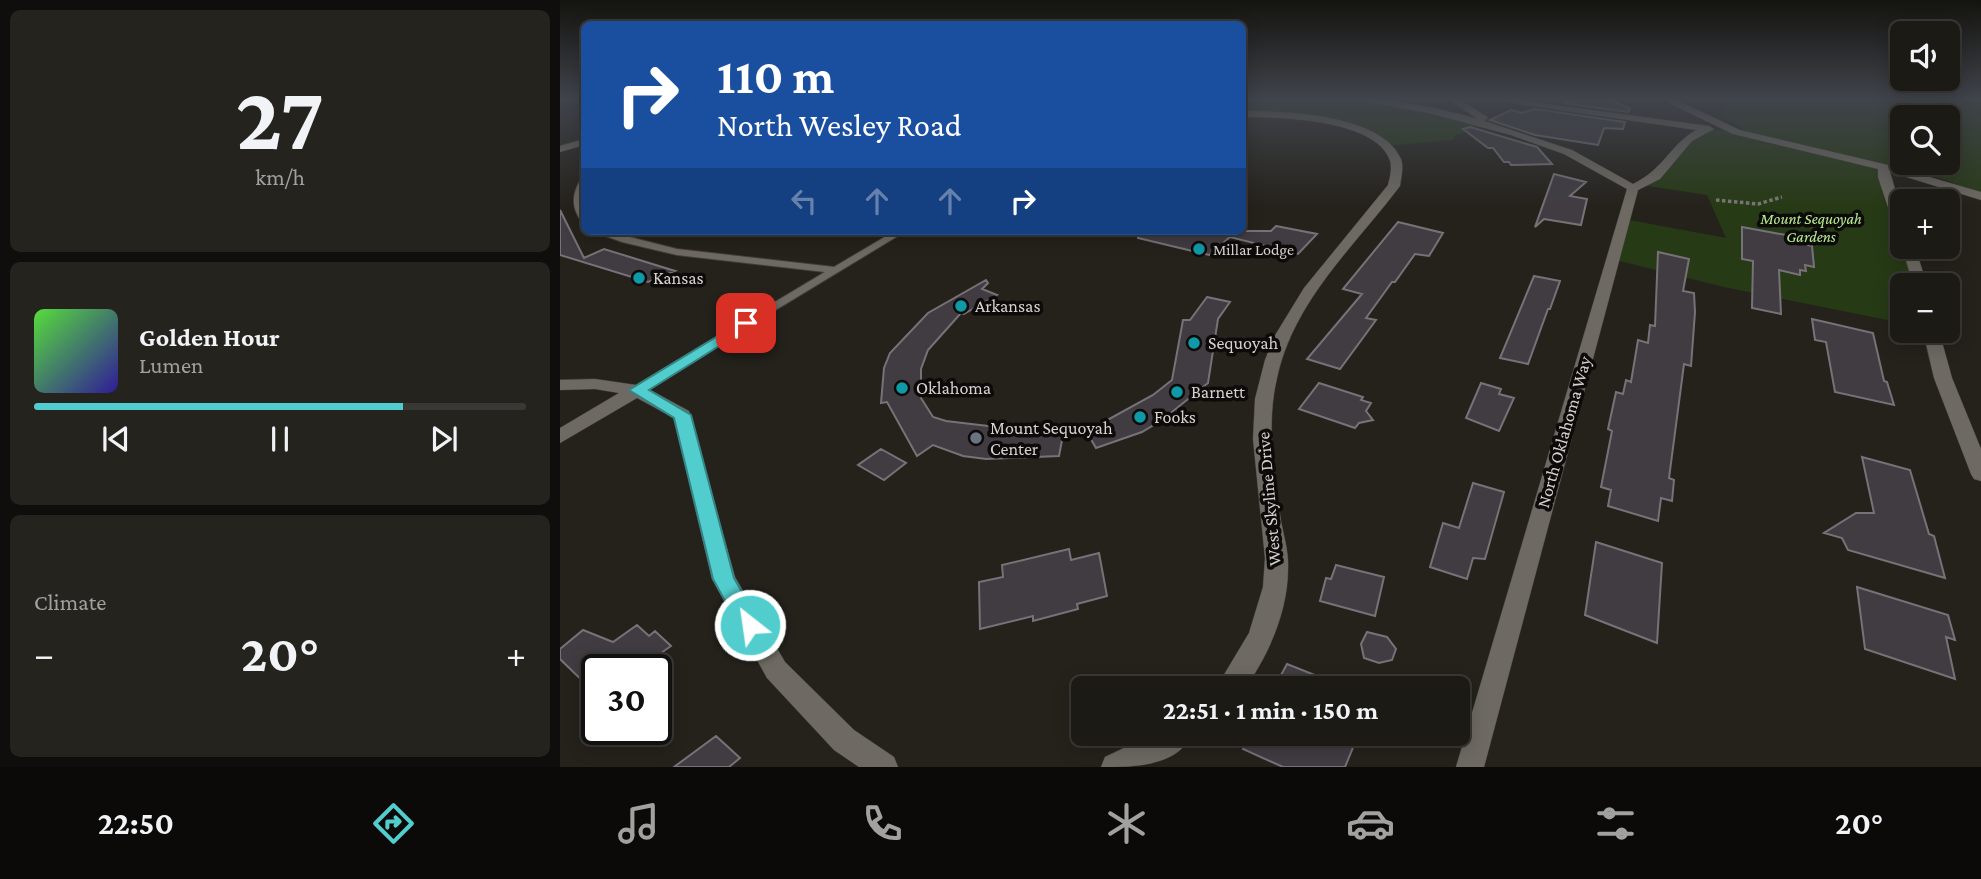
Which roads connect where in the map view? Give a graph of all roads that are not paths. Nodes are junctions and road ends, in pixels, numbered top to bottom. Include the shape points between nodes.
1 (1364, 134) edge
2 (1515, 134) edge
3 (1697, 134) edge
4 (1745, 134) edge
5 (581, 143) edge
6 (560, 149) edge
7 (1884, 167) junction
8 (581, 186) edge
9 (1633, 188) junction
10 (1890, 195) edge
11 (1981, 196) edge
12 (581, 215) edge
13 (609, 235) edge
14 (894, 235) edge
15 (832, 270) junction
16 (1934, 343) edge
17 (560, 385) edge
18 (638, 390) junction
19 (560, 437) edge
20 (1981, 474) edge
21 (1238, 676) edge
22 (1160, 746) edge
23 (884, 767) edge
24 (1115, 767) edge
25 (1470, 767) edge

1 - 21 street, West Skyline Drive via 1392,151 1394,186 1296,309 1273,360 1266,390 1262,455 1277,570 1265,623
2 - 9 street via 1570,153
3 - 9 street via 1656,177
4 - 7 street
5 - 6 street
7 - 10 street
7 - 11 street
8 - 12 lane via 576,194
9 - 25 street, North Oklahoma Way
13 - 15 lane via 677,252
14 - 15 lane
15 - 18 lane
16 - 20 street
17 - 18 street
18 - 19 street
18 - 23 street via 682,415 724,579 776,670 844,740
22 - 24 street

